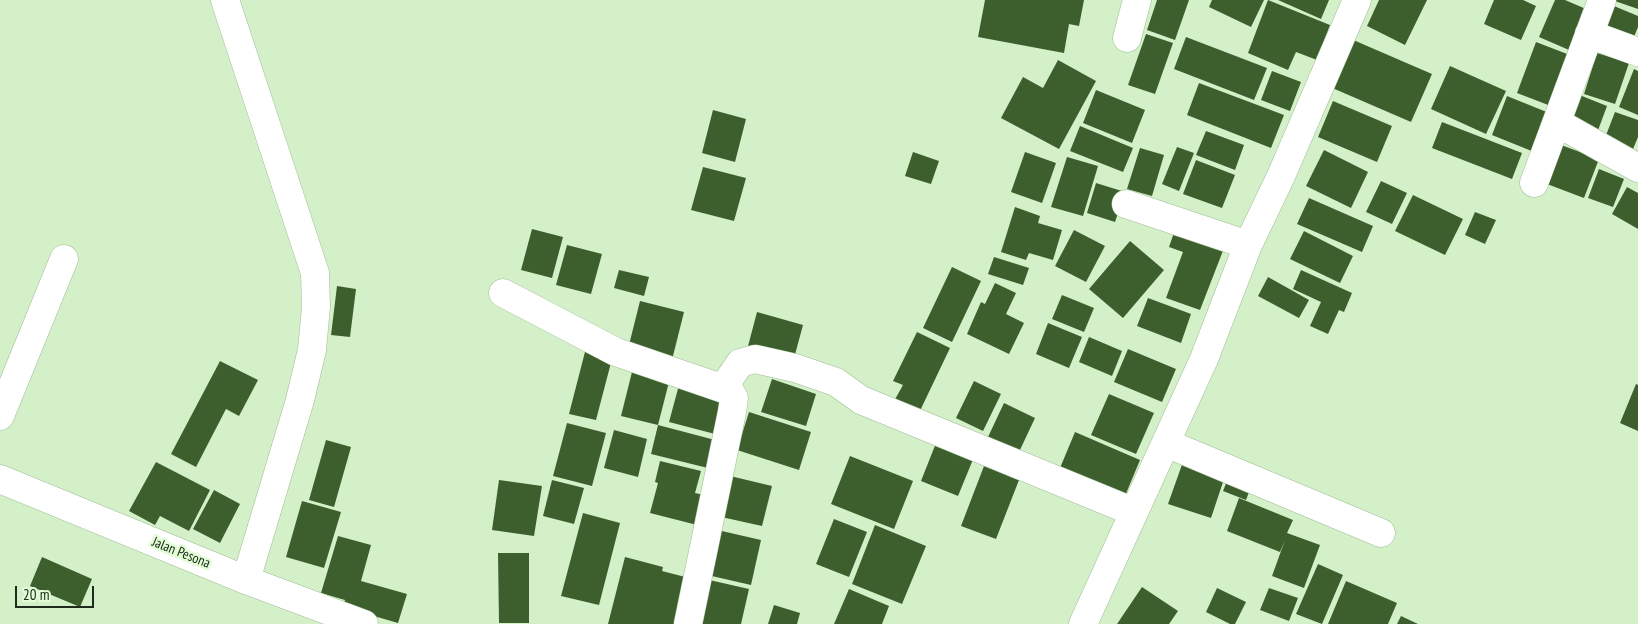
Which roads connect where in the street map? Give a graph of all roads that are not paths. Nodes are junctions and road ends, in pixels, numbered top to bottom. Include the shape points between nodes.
1 (225, 0) edge
2 (1138, 0) edge
3 (1357, 0) edge
4 (1602, 0) edge
5 (1589, 34) junction
6 (1127, 38) dead end
7 (1638, 52) edge
8 (1558, 123) junction
9 (1638, 168) edge
10 (1534, 183) dead end
11 (1126, 204) dead end
12 (1248, 245) junction
13 (64, 259) dead end
14 (503, 293) dead end
15 (723, 388) junction
16 (0, 416) edge
17 (1166, 442) junction
18 (0, 479) edge
19 (1134, 512) junction
20 (1381, 533) dead end
21 (246, 580) junction
22 (364, 624) edge
23 (688, 624) edge
24 (1083, 624) edge

1 - 21 street via 315,273 312,350
2 - 6 street
3 - 12 street
4 - 5 street
5 - 7 street
5 - 8 street
8 - 9 street
8 - 10 street
11 - 12 street
12 - 17 street via 1204,359
13 - 16 street
14 - 15 street via 616,352
15 - 19 street via 740,363 755,359 795,368 836,382 861,400
15 - 23 street via 734,398 732,412
17 - 19 street
17 - 20 street
18 - 21 street, Jalan Pesona
19 - 24 street
21 - 22 street, Jalan Pesona

